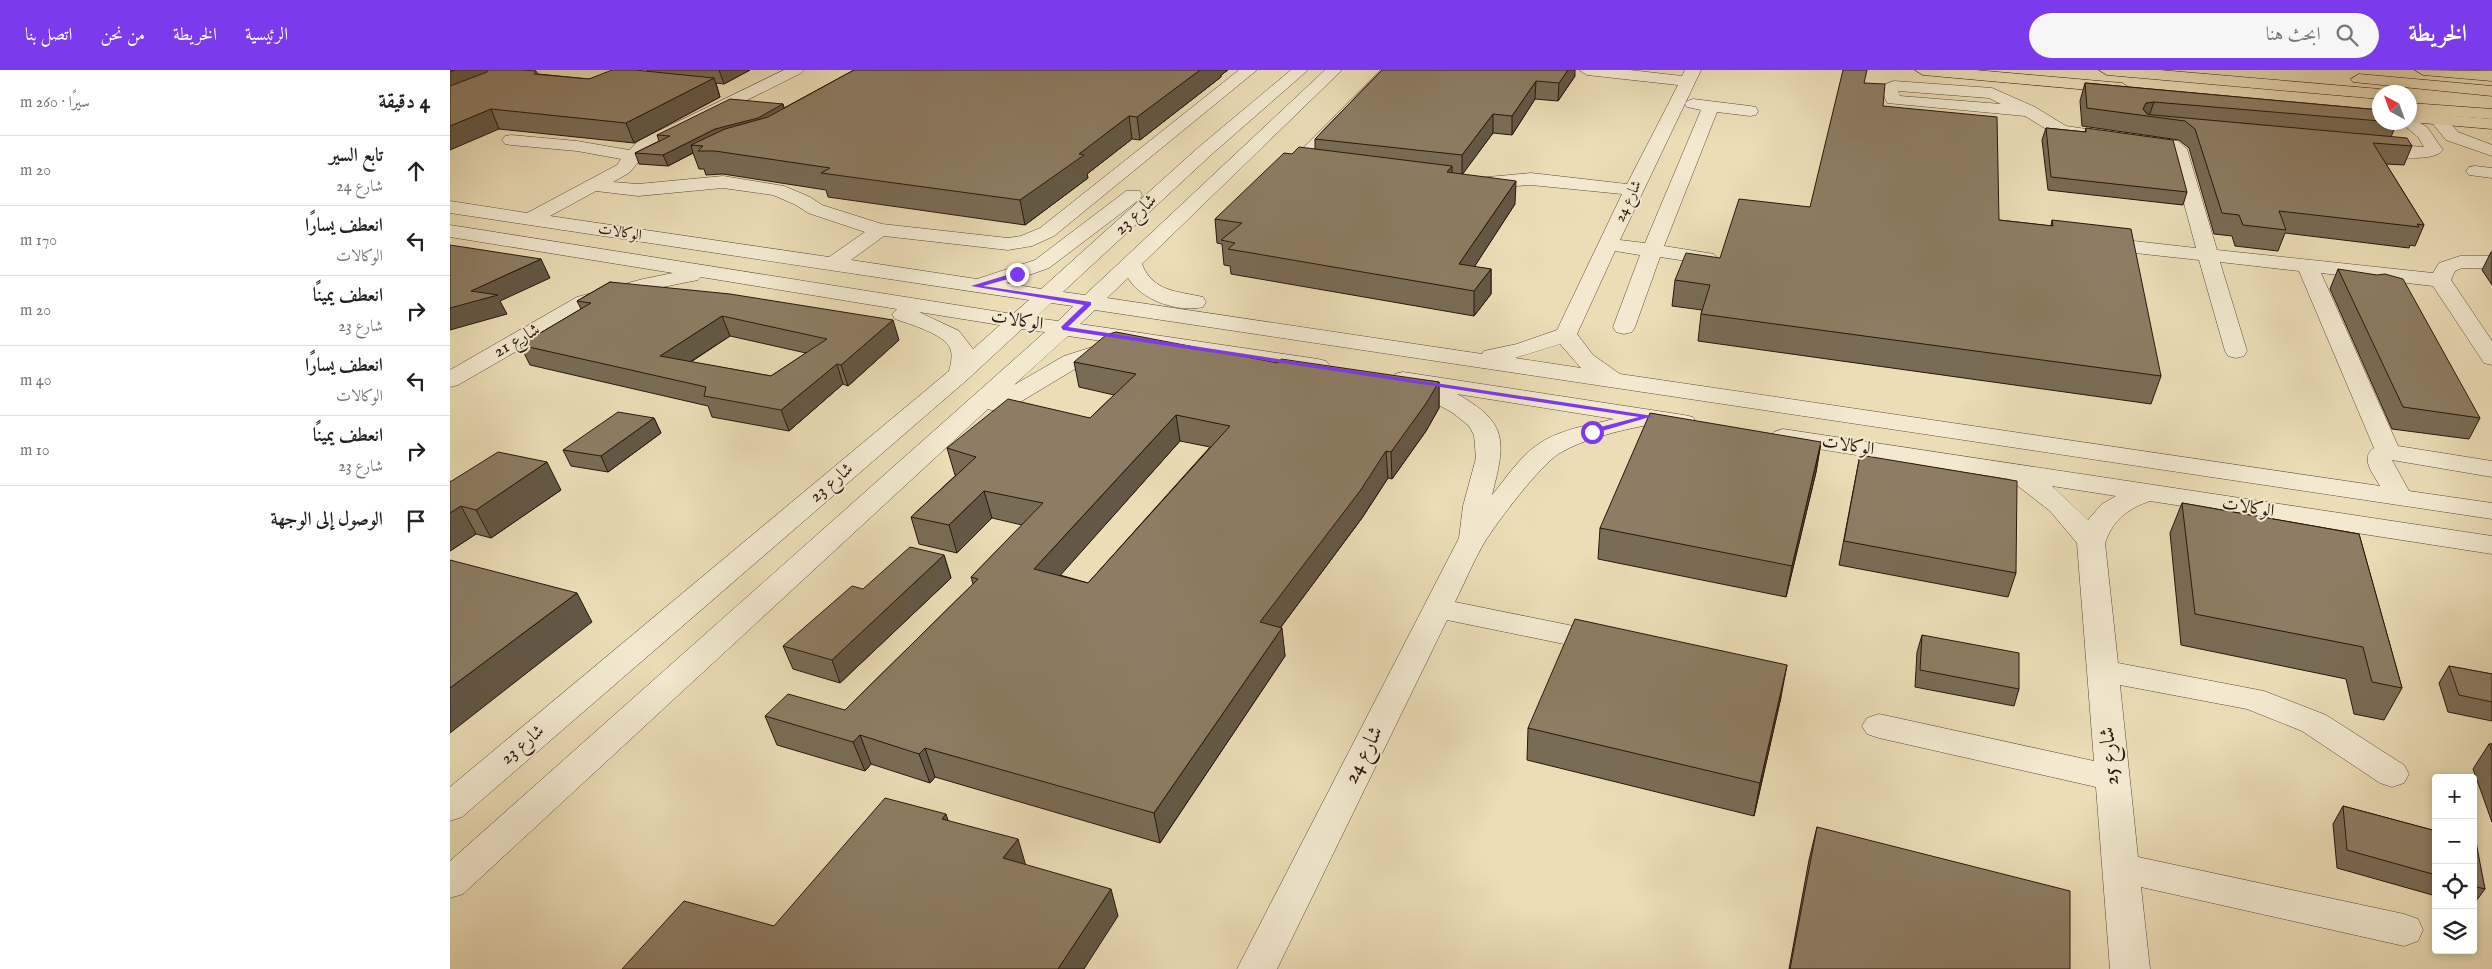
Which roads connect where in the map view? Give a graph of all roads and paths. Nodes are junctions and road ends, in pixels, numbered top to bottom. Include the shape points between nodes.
1 (796, 70) edge
2 (1249, 70) edge
3 (1300, 70) edge
4 (1334, 70) edge
5 (1390, 70) edge
6 (1587, 70) edge
7 (1923, 70) edge
8 (2107, 70) edge
9 (2256, 70) edge
10 (2369, 70) edge
11 (2424, 70) edge
12 (1690, 75) edge
13 (2492, 76) edge
14 (2492, 82) edge
15 (721, 90) dead end
16 (2492, 91) edge
17 (750, 93) junction
18 (2372, 93) edge
19 (2417, 97) edge
20 (1677, 102) junction
21 (2492, 103) edge
22 (2372, 105) edge
23 (1710, 106) junction
24 (2417, 109) edge
25 (1750, 111) dead end
26 (2025, 111) junction
27 (2492, 114) edge
28 (1911, 118) edge
29 (2417, 118) edge
30 (2437, 119) junction
31 (2492, 124) edge
32 (2417, 126) edge
33 (2114, 131) junction
34 (2184, 131) edge
35 (511, 140) dead end
36 (2362, 143) edge
37 (1206, 150) junction
38 (2492, 151) edge
39 (633, 156) junction
40 (682, 168) dead end
41 (1336, 168) edge
42 (1453, 181) edge
43 (595, 185) junction
44 (638, 190) junction
45 (1633, 190) junction
46 (450, 207) edge
47 (530, 219) junction
48 (880, 230) junction
49 (450, 231) edge
50 (2075, 240) edge
51 (1608, 244) junction
52 (1652, 250) junction
53 (599, 254) junction
54 (2208, 255) junction
55 (1707, 258) edge
56 (1131, 262) junction
57 (2492, 262) edge
58 (831, 264) junction
59 (2307, 266) junction
60 (716, 273) junction
61 (2440, 280) junction
62 (974, 286) junction
63 (848, 294) junction
64 (1047, 297) junction
65 (585, 302) junction
66 (1088, 304) junction
67 (1020, 322) junction
68 (1624, 327) dead end
69 (1063, 328) junction
70 (1566, 334) junction
71 (1154, 341) junction
72 (1414, 351) junction
73 (2236, 352) dead end
74 (2492, 358) edge
75 (1471, 359) junction
76 (1344, 370) edge
77 (960, 374) junction
78 (450, 380) edge
79 (1618, 382) junction
80 (1650, 416) junction
81 (1709, 425) edge
82 (1758, 433) edge
83 (938, 444) junction
84 (2388, 452) junction
85 (2492, 469) edge
86 (2013, 472) junction
87 (2148, 492) junction
88 (2399, 498) junction
89 (2492, 511) edge
90 (1471, 541) junction
91 (2091, 543) junction
92 (2492, 545) edge
93 (1438, 608) junction
94 (1628, 648) edge
95 (2102, 671) junction
96 (1879, 726) dead end
97 (2392, 774) dead end
98 (2112, 778) junction
99 (450, 807) edge
100 (2121, 868) junction
101 (450, 883) edge
102 (2404, 930) dead end
103 (1257, 969) edge
104 (2130, 969) edge

1 - 17 street
2 - 48 street via 1047,232 1025,242 1008,244
3 - 37 street, شارع 23
4 - 56 street, شارع 23 via 1322,90
5 - 41 street via 1357,93 1301,160 1307,164
6 - 12 street
7 - 22 main road
8 - 18 main road
9 - 16 main road
10 - 14 main road
11 - 13 main road
12 - 20 street, شارع 24
15 - 17 street
17 - 39 street via 644,145
19 - 21 main road
20 - 23 street
20 - 45 street, شارع 24
23 - 25 street
23 - 52 street
24 - 27 main road
26 - 28 street via 1996,94 1986,92 1889,88 1893,100
26 - 33 street via 2047,109
26 - 33 street via 2062,131
29 - 30 main road
30 - 31 main road
30 - 38 street via 2452,136
32 - 36 street via 2427,134 2434,150 2424,153
33 - 34 street
33 - 54 street via 2178,149
35 - 39 street via 577,146
37 - 62 street, شارع 23 via 1163,172 1042,264
37 - 64 street, شارع 23
39 - 43 street via 623,169
40 - 44 street
42 - 45 street via 1483,185 1531,179
43 - 44 street
43 - 47 street
44 - 48 street via 723,182 776,190 815,209
45 - 51 street, شارع 24
46 - 47 street, الوكالات
47 - 58 street, الوكالات
48 - 58 street
49 - 53 street, الوكالات
50 - 54 street
51 - 52 street
51 - 70 street, شارع 24
52 - 55 street
52 - 68 street
53 - 60 street, الوكالات
53 - 65 street, شارع 21 via 605,264 605,275
54 - 59 street
54 - 73 street
56 - 66 street, شارع 23
56 - 72 street, الوكالات via 1134,274 1144,287 1168,297 1291,318
57 - 61 street via 2460,262 2446,267
58 - 62 street, الوكالات
59 - 61 street
59 - 84 street
60 - 63 street, الوكالات
60 - 65 street, شارع 21 via 650,283
61 - 74 street
62 - 64 street, الوكالات
63 - 67 street, الوكالات
63 - 77 street, الوكالات via 920,320 954,338 961,346
64 - 66 street, الوكالات
64 - 67 street, شارع 23
65 - 78 street, شارع 21
66 - 69 street, شارع 23
66 - 72 street, الوكالات
67 - 69 street, الوكالات
67 - 77 street, شارع 23
69 - 71 street, الوكالات
69 - 83 street, شارع 23
70 - 75 street via 1523,350
70 - 79 street via 1583,359
71 - 76 street, الوكالات
71 - 83 street, شارع 23 via 1116,347 1072,361
72 - 75 street, الوكالات
75 - 79 street, الوكالات
77 - 99 street, شارع 23
79 - 88 street, الوكالات
80 - 81 street
80 - 90 street, شارع 24 via 1569,439 1550,448 1521,476
80 - 90 street, شارع 24 via 1392,377 1458,406 1475,418 1487,433 1490,449
82 - 86 street, الوكالات
83 - 101 street, شارع 23
84 - 85 street
84 - 88 street via 2380,455 2379,460
86 - 87 street, الوكالات
86 - 91 street via 2060,504
87 - 91 street, شارع 25 via 2126,500 2108,512 2096,526
87 - 92 street, الوكالات
88 - 89 street, الوكالات
90 - 93 street, شارع 24
91 - 95 street, شارع 25
93 - 94 street
93 - 103 street, شارع 24
95 - 97 street via 2253,699 2314,723
95 - 98 street, شارع 25
96 - 98 street
98 - 100 street, شارع 25
100 - 102 street
100 - 104 street, شارع 25

